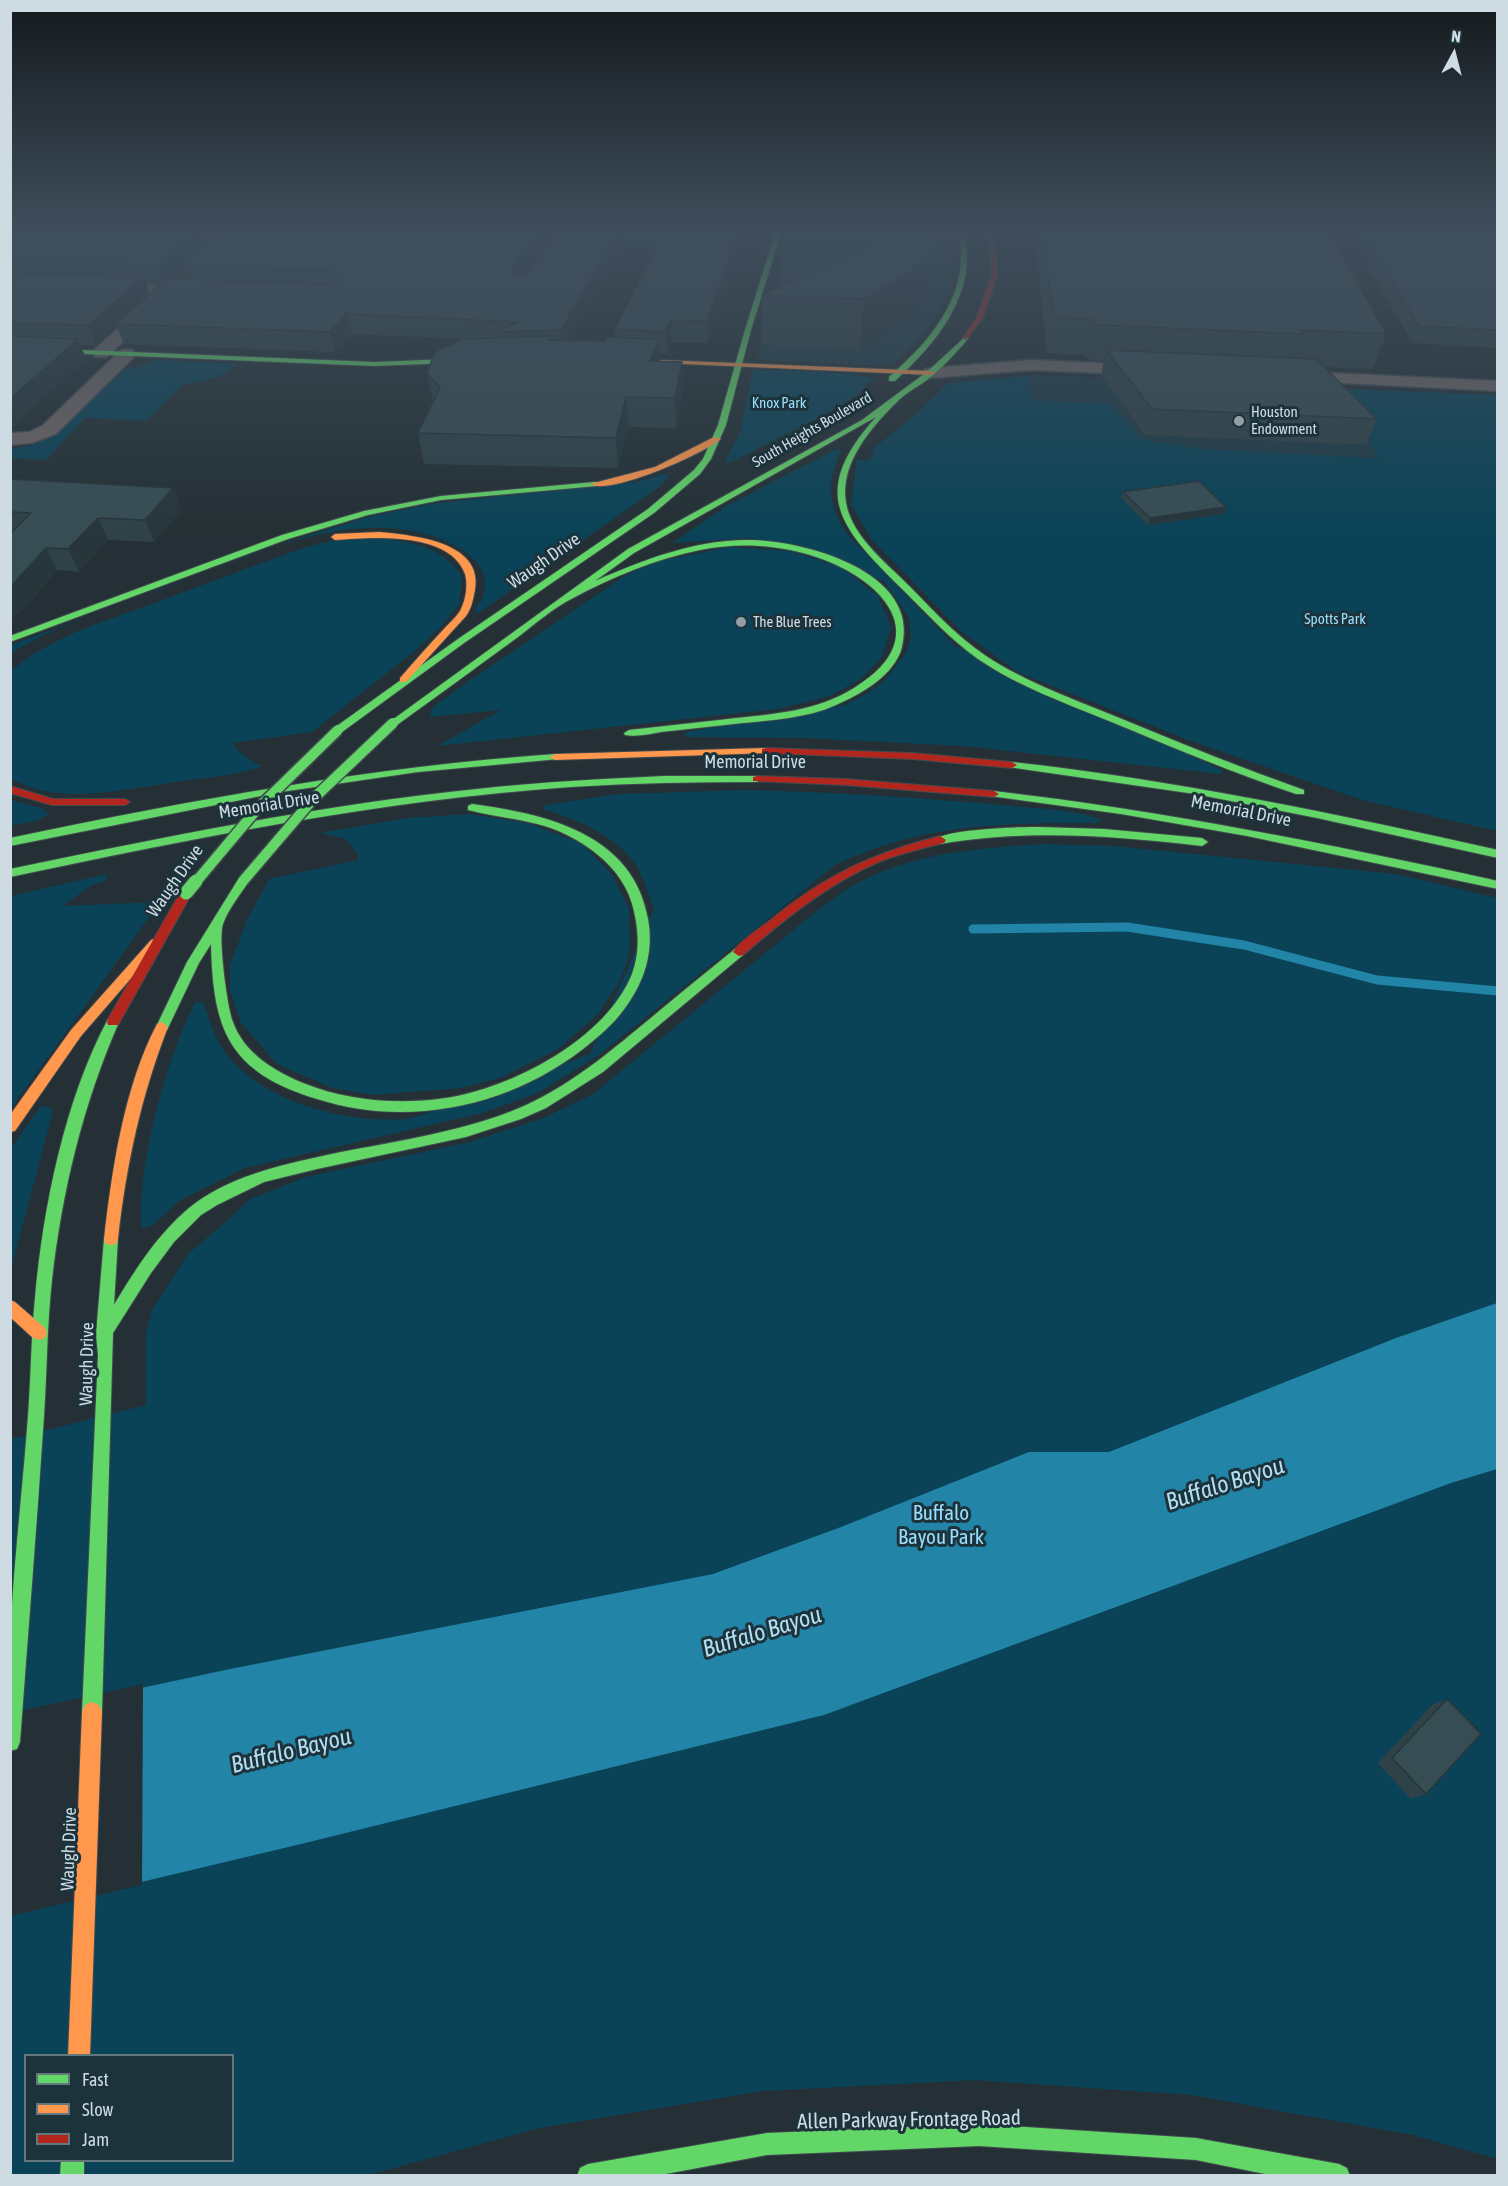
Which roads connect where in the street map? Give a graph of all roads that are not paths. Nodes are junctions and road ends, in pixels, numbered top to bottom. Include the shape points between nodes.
1 (124, 332) edge
2 (748, 332) edge
3 (936, 332) edge
4 (970, 332) edge
5 (10, 349) edge
6 (101, 353) junction
7 (127, 354) junction
8 (596, 358) edge
9 (485, 360) edge
10 (738, 364) junction
11 (900, 371) junction
12 (1171, 371) edge
13 (930, 373) junction
14 (1272, 375) edge
15 (1497, 386) edge
16 (879, 390) dead end
17 (895, 401) junction
18 (10, 439) edge
19 (717, 439) junction
20 (694, 494) dead end
21 (642, 518) junction
22 (567, 597) junction
23 (10, 639) edge
24 (41, 642) dead end
25 (403, 681) junction
26 (611, 735) dead end
27 (554, 743) dead end
28 (385, 772) junction
29 (10, 789) edge
30 (240, 795) junction
31 (404, 802) junction
32 (10, 842) edge
33 (1218, 843) dead end
34 (1241, 846) dead end
35 (1461, 846) junction
36 (1497, 854) edge
37 (1395, 860) junction
38 (10, 873) edge
39 (1497, 885) edge
40 (216, 926) junction
41 (155, 943) junction
42 (10, 1127) edge
43 (10, 1307) edge
44 (39, 1334) junction
45 (104, 1334) junction
46 (10, 1742) edge
47 (79, 2054) edge
48 (588, 2175) edge
49 (1339, 2175) edge

1 - 6 street
2 - 10 main road, Waugh Drive
3 - 11 main road, South Heights Boulevard
4 - 13 main road, South Heights Boulevard
5 - 6 main road
6 - 7 main road
7 - 9 main road via 374,364
7 - 18 street via 49,430
8 - 10 main road
10 - 11 main road
10 - 19 main road, Waugh Drive
11 - 13 main road
11 - 16 main road, South Heights Boulevard
12 - 13 street via 1031,365
13 - 17 main road, South Heights Boulevard
14 - 15 street
17 - 22 main road, South Heights Boulevard via 865,422 640,545
17 - 35 main road via 855,448 847,464 841,497 845,514 868,551 960,640 1000,669 1038,688 1226,766
19 - 21 main road, Waugh Drive via 706,461
19 - 23 main road via 675,464 622,481 441,498 331,523
20 - 21 main road
21 - 25 main road, Waugh Drive
22 - 26 main road via 661,556 689,548 759,544 792,547 850,566 887,593 898,610 902,645 890,664 871,682 842,698 814,709 776,716
22 - 40 main road, Waugh Drive, bridge via 351,758 279,833
24 - 25 main road via 77,625 294,546 348,535 403,535 449,549 467,562 473,576 473,590 465,610
25 - 41 main road, Waugh Drive, bridge via 338,730 240,825 186,893
27 - 28 main road
28 - 30 main road, Memorial Drive
28 - 35 main road, Memorial Drive via 520,759 660,752 852,752 964,760 1166,785
29 - 30 main road via 31,797 99,804
30 - 32 main road, Memorial Drive
31 - 37 main road, Memorial Drive via 522,788 650,781 854,782 1055,799 1152,813
31 - 38 main road, Memorial Drive via 170,839
31 - 40 main road via 512,812 551,821 604,850 625,872 639,897 646,927 644,957 632,988 581,1046 546,1069 462,1101 412,1107 368,1106 325,1097 286,1083 234,1039 223,1008
33 - 45 main road via 1040,830 921,843 874,858 836,876 796,904 602,1067 564,1092 524,1112 469,1129 295,1167 209,1201 155,1258
34 - 37 main road
35 - 36 main road, Memorial Drive
37 - 39 main road, Memorial Drive
40 - 45 main road, Waugh Drive via 192,963 140,1087 123,1153 112,1223
41 - 42 main road via 76,1033
41 - 44 main road, Waugh Drive via 111,1025 86,1089 47,1249
43 - 44 main road
44 - 46 main road, Waugh Drive
45 - 47 main road, Waugh Drive
48 - 49 main road, Allen Parkway Frontage Road via 767,2144 980,2135 1196,2149

